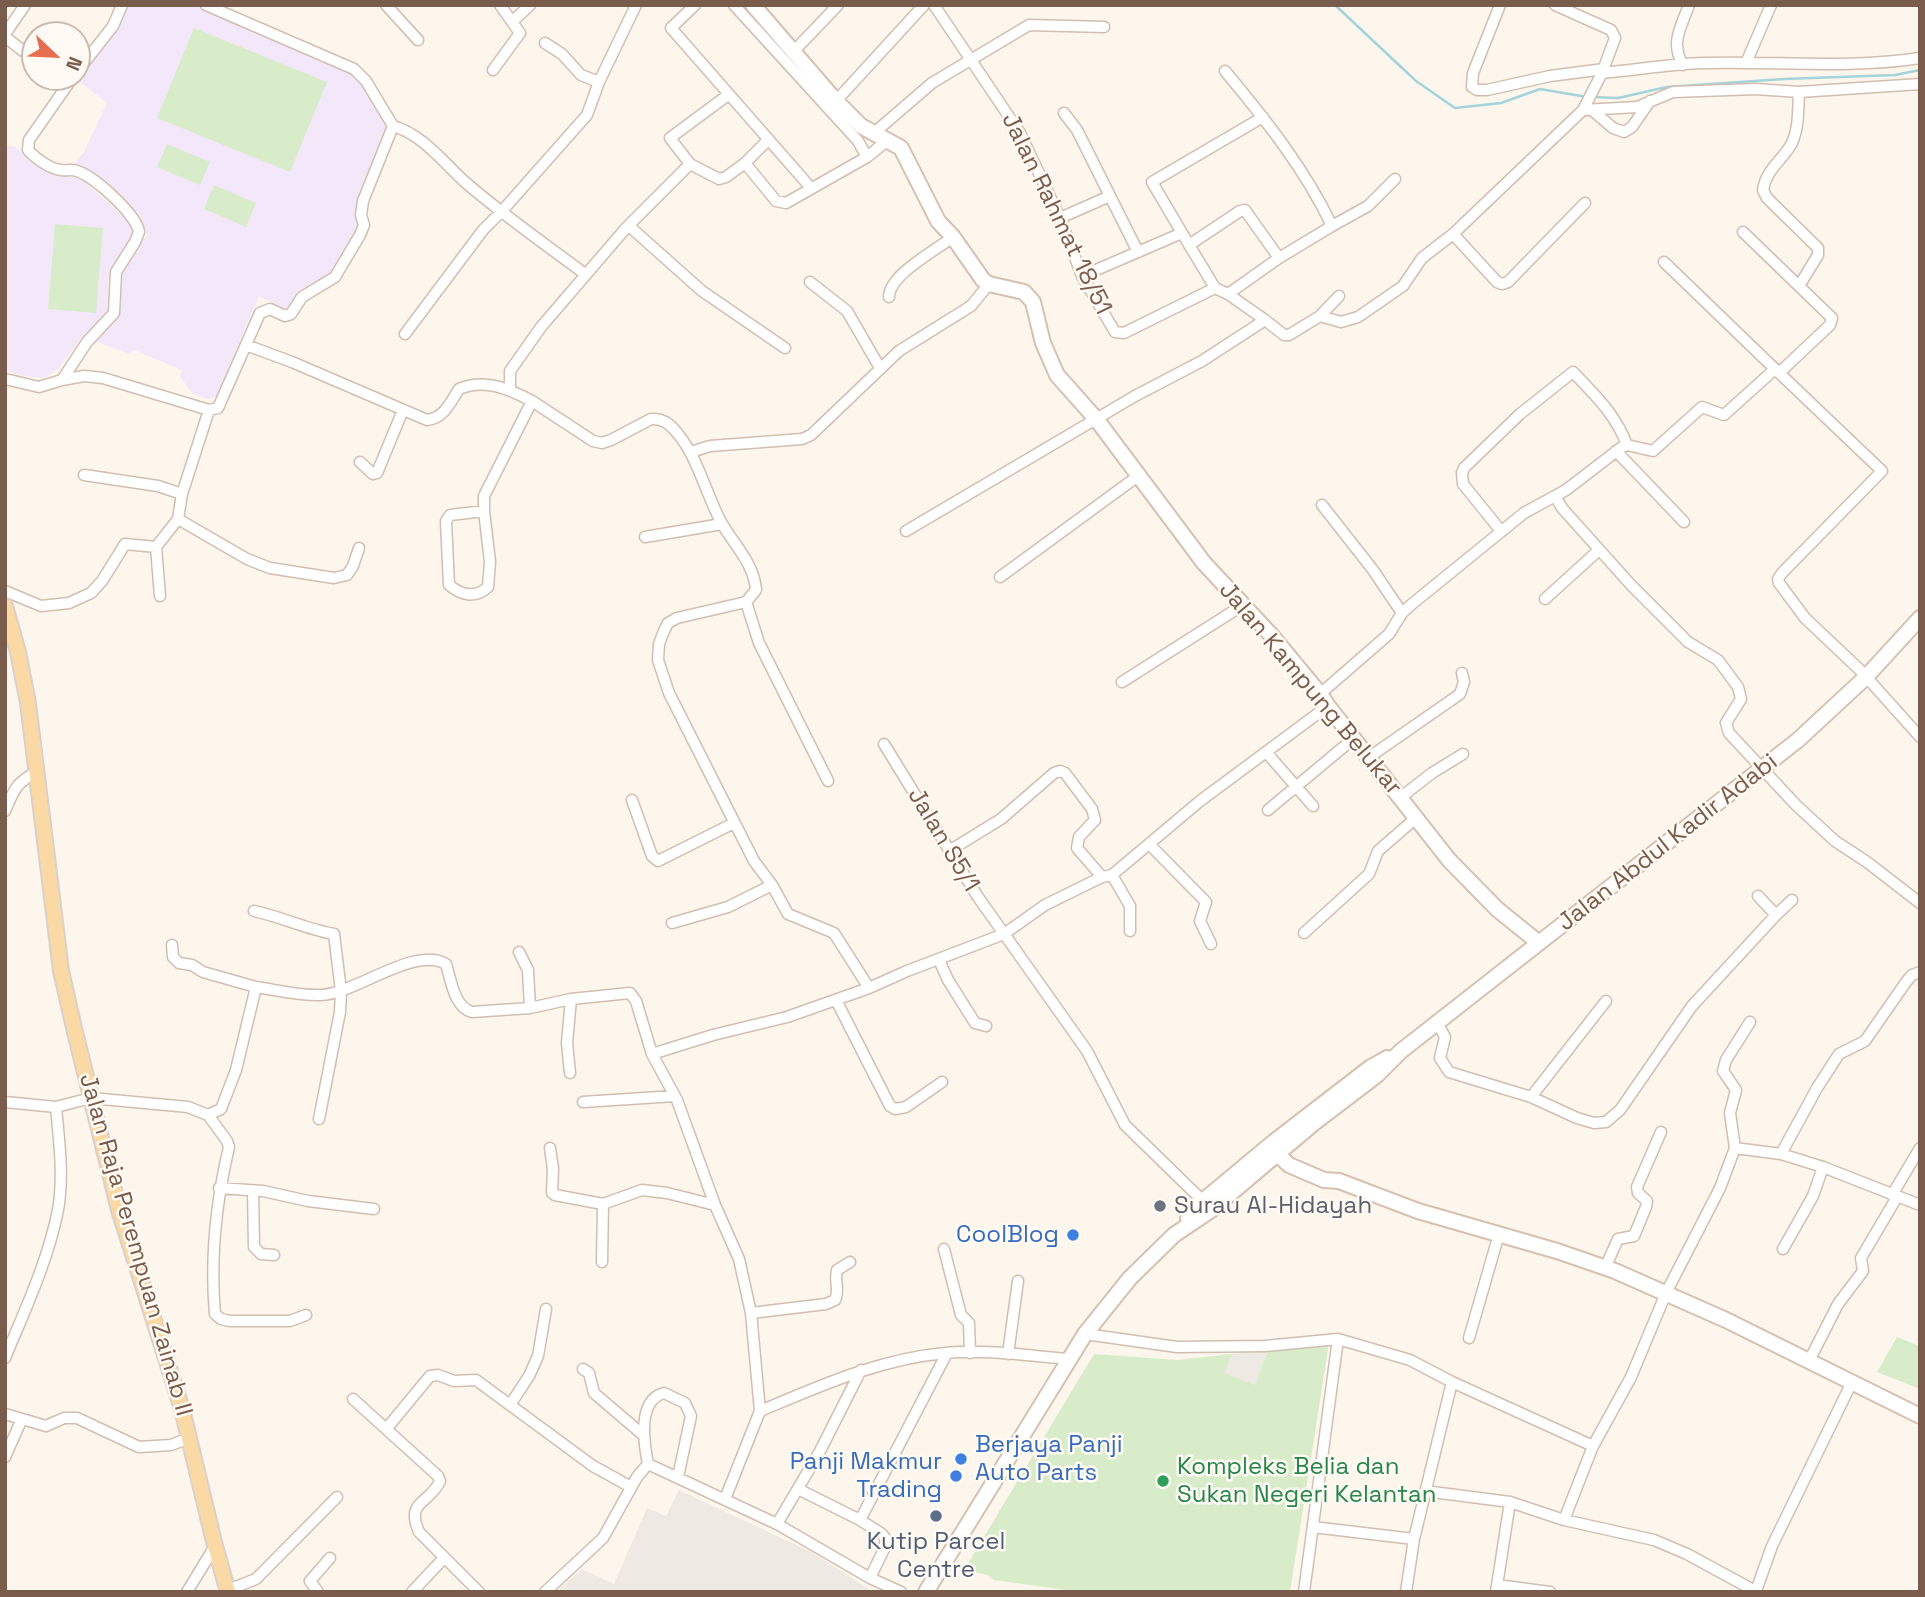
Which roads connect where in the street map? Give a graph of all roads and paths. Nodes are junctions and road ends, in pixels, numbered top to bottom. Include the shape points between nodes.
1 (25, 5) edge
2 (122, 5) edge
3 (206, 5) edge
4 (386, 5) edge
5 (500, 5) edge
6 (530, 5) edge
7 (636, 5) edge
8 (695, 5) edge
9 (734, 5) edge
10 (752, 5) edge
11 (838, 5) edge
12 (924, 5) edge
13 (934, 5) edge
14 (1500, 5) edge
15 (1555, 5) edge
16 (1689, 5) edge
17 (1771, 5) edge
18 (513, 21) junction
19 (1104, 27) dead end
20 (5, 36) edge
21 (418, 40) dead end
22 (545, 43) dead end
23 (21, 49) edge
24 (793, 52) junction
25 (91, 54) edge
26 (1920, 58) edge
27 (972, 59) junction
28 (1746, 63) junction
29 (1683, 65) junction
30 (493, 70) dead end
31 (1225, 71) dead end
32 (1602, 73) junction
33 (599, 82) junction
34 (1920, 84) edge
35 (63, 91) edge
36 (1799, 92) junction
37 (728, 95) junction
38 (836, 101) junction
39 (1651, 101) junction
40 (1587, 108) junction
41 (1064, 113) dead end
42 (1263, 117) junction
43 (393, 126) junction
44 (874, 133) junction
45 (768, 140) junction
46 (888, 140) junction
47 (867, 157) junction
48 (745, 163) junction
49 (690, 164) junction
50 (1395, 179) dead end
51 (811, 188) junction
52 (1110, 196) junction
53 (1585, 203) dead end
54 (502, 211) junction
55 (1059, 218) junction
56 (629, 226) junction
57 (1332, 226) junction
58 (1743, 232) dead end
59 (1182, 233) junction
60 (1453, 234) junction
61 (953, 237) junction
62 (1189, 245) junction
63 (1138, 252) junction
64 (1279, 258) junction
65 (1664, 262) dead end
66 (585, 274) junction
67 (1082, 276) junction
68 (810, 282) dead end
69 (989, 284) junction
70 (1799, 286) junction
71 (1215, 288) junction
72 (1228, 294) junction
73 (1339, 296) dead end
74 (888, 297) dead end
75 (1320, 316) junction
76 (1265, 320) junction
77 (405, 334) dead end
78 (246, 345) junction
79 (785, 348) dead end
80 (880, 368) junction
81 (1777, 371) junction
82 (5, 379) edge
83 (62, 380) junction
84 (509, 389) junction
85 (532, 401) junction
86 (209, 410) junction
87 (403, 410) junction
88 (1097, 420) junction
89 (1627, 445) junction
90 (1616, 451) junction
91 (691, 452) junction
92 (360, 462) dead end
93 (84, 475) dead end
94 (1138, 476) junction
95 (182, 494) junction
96 (1555, 496) junction
97 (1322, 505) dead end
98 (484, 511) junction
99 (178, 519) junction
100 (1684, 522) dead end
101 (722, 524) junction
102 (905, 531) dead end
103 (1501, 531) junction
104 (645, 537) dead end
105 (156, 547) junction
106 (359, 548) dead end
107 (1599, 550) junction
108 (1000, 577) dead end
109 (5, 591) edge
110 (160, 596) dead end
111 (1545, 599) dead end
112 (746, 602) junction
113 (1243, 605) junction
114 (5, 606) edge
115 (1402, 613) junction
116 (1920, 618) edge
117 (1462, 673) dead end
118 (1866, 677) junction
119 (1122, 682) dead end
120 (1324, 700) junction
121 (1920, 737) edge
122 (1353, 738) junction
123 (884, 744) dead end
124 (1266, 752) junction
125 (1463, 754) dead end
126 (1368, 758) junction
127 (1762, 769) junction
128 (36, 772) junction
129 (828, 781) dead end
130 (1297, 788) junction
131 (1400, 798) junction
132 (632, 800) dead end
133 (1313, 806) dead end
134 (1268, 810) dead end
135 (5, 811) edge
136 (1416, 818) junction
137 (734, 823) junction
138 (1150, 845) junction
139 (949, 850) junction
140 (1107, 876) junction
141 (772, 885) junction
142 (1758, 896) dead end
143 (1792, 900) dead end
144 (1920, 903) edge
145 (254, 911) dead end
146 (1776, 915) junction
147 (672, 923) dead end
148 (1130, 932) dead end
149 (1304, 933) dead end
150 (1004, 934) junction
151 (1539, 943) junction
152 (1211, 944) dead end
153 (172, 945) dead end
154 (519, 952) dead end
155 (939, 960) junction
156 (1920, 972) edge
157 (256, 987) junction
158 (869, 988) junction
159 (341, 991) junction
160 (571, 999) junction
161 (836, 1000) junction
162 (1606, 1001) dead end
163 (530, 1008) junction
164 (1749, 1022) dead end
165 (1437, 1023) junction
166 (986, 1026) dead end
167 (652, 1054) junction
168 (570, 1073) dead end
169 (942, 1082) dead end
170 (675, 1096) junction
171 (1531, 1097) junction
172 (92, 1098) junction
173 (5, 1102) edge
174 (583, 1102) dead end
175 (56, 1107) junction
176 (208, 1115) junction
177 (319, 1119) dead end
178 (1661, 1132) dead end
179 (550, 1148) dead end
180 (1275, 1148) junction
181 (1735, 1148) junction
182 (1920, 1148) edge
183 (1782, 1154) junction
184 (1823, 1167) junction
185 (219, 1188) junction
186 (253, 1191) junction
187 (1895, 1196) junction
188 (1203, 1201) junction
189 (603, 1204) junction
190 (715, 1205) junction
191 (1920, 1205) edge
192 (374, 1209) dead end
193 (1499, 1234) junction
194 (1174, 1235) junction
195 (944, 1249) dead end
196 (1783, 1249) dead end
197 (274, 1255) dead end
198 (602, 1262) dead end
199 (849, 1262) dead end
200 (1605, 1268) junction
201 (1018, 1282) dead end
202 (1666, 1293) junction
203 (546, 1309) dead end
204 (751, 1313) junction
205 (306, 1315) dead end
206 (1086, 1334) junction
207 (1469, 1338) dead end
208 (1338, 1339) junction
209 (947, 1353) junction
210 (970, 1353) junction
211 (1008, 1354) junction
212 (5, 1358) edge
213 (1070, 1359) junction
214 (1809, 1361) junction
215 (583, 1369) dead end
216 (861, 1370) junction
217 (1452, 1382) junction
218 (1852, 1384) junction
219 (353, 1399) dead end
220 (510, 1405) junction
221 (760, 1411) junction
222 (5, 1414) edge
223 (1920, 1416) edge
224 (21, 1421) junction
225 (387, 1428) junction
226 (642, 1434) junction
227 (189, 1438) junction
228 (1593, 1446) junction
229 (5, 1457) edge
230 (648, 1464) junction
231 (678, 1477) junction
232 (631, 1487) junction
233 (798, 1489) junction
234 (1425, 1491) junction
235 (337, 1497) dead end
236 (725, 1499) junction
237 (1510, 1502) junction
238 (859, 1520) junction
239 (1564, 1520) junction
240 (777, 1524) junction
241 (1313, 1527) junction
242 (1414, 1539) junction
243 (215, 1546) junction
244 (330, 1558) dead end
245 (444, 1558) junction
246 (870, 1578) junction
247 (1496, 1588) edge
248 (228, 1591) edge
249 (187, 1592) edge
250 (318, 1592) edge
251 (412, 1592) edge
252 (479, 1592) edge
253 (545, 1592) edge
254 (901, 1592) edge
255 (926, 1592) edge
256 (1304, 1592) edge
257 (1406, 1592) edge
258 (1550, 1592) edge
259 (1756, 1592) edge

1 - 20 street
2 - 25 street via 113,26
3 - 43 street via 354,69
4 - 21 street
5 - 18 street
6 - 18 street
7 - 33 street
8 - 37 street via 671,29
9 - 47 street via 858,141
10 - 24 main road
11 - 24 street
12 - 38 street
13 - 27 street, Jalan Rahmat 18/51
14 - 32 street via 1473,73 1472,87 1487,90 1550,76
15 - 32 street via 1611,30 1615,38
16 - 29 street via 1676,39
17 - 28 street
18 - 30 street via 520,33
19 - 27 street via 1029,25
20 - 23 street
22 - 33 street via 581,75
24 - 38 main road
26 - 28 street via 1809,65
27 - 44 street via 932,83
27 - 55 street, Jalan Rahmat 18/51 via 1020,133
28 - 29 street
29 - 32 street
31 - 42 street
32 - 40 street
33 - 54 street via 587,115
34 - 36 street
35 - 83 street via 29,140 28,150 57,169 76,171 95,181 134,219 139,232 116,272 114,313 87,342
36 - 39 street via 1673,92
36 - 70 street via 1791,143 1769,171 1763,190 1818,248
37 - 45 street
37 - 49 street via 670,138
38 - 44 main road
39 - 40 street via 1637,107
39 - 40 street via 1624,132
40 - 60 street
41 - 52 street
42 - 57 street
42 - 59 street via 1152,182
43 - 54 street via 408,132
43 - 78 street via 363,201 363,230 339,271 302,297 288,316 263,310
44 - 46 main road
45 - 48 street
45 - 51 street
46 - 47 street
46 - 61 main road via 901,148 938,221
47 - 51 street
48 - 49 street via 719,179
48 - 51 street via 781,203
49 - 56 street
50 - 57 street via 1368,206
52 - 55 street
52 - 63 street
53 - 60 street via 1502,284
54 - 66 street
54 - 77 street
55 - 67 street, Jalan Rahmat 18/51
56 - 66 street
56 - 79 street via 702,291
57 - 64 street
58 - 70 street
59 - 62 street
59 - 63 street
60 - 75 street via 1422,258 1403,286 1358,317 1341,322
61 - 69 main road
61 - 74 street via 897,278
62 - 64 street via 1245,210
62 - 71 street
63 - 67 street
64 - 72 street
65 - 81 street
66 - 84 street via 510,371
67 - 71 street, Jalan Rahmat 18/51 via 1115,332 1124,333
68 - 80 street via 847,311
69 - 80 street via 976,302
69 - 88 main road, Jalan Kampung Belukar via 1024,292 1033,302 1057,375
70 - 81 street via 1833,321
71 - 72 street
72 - 76 street
73 - 75 street
75 - 76 street via 1289,335
76 - 88 street
78 - 86 street via 221,404
78 - 87 street
80 - 91 street via 811,435
81 - 89 street via 1724,415 1702,407 1653,451
81 - 118 street via 1882,471 1778,579 1805,618
82 - 83 street via 39,387
83 - 86 street via 103,378
84 - 85 street
84 - 87 street via 481,383 466,386 436,419
85 - 91 street via 603,443 659,418
85 - 98 street via 485,489
86 - 95 street
87 - 92 street via 377,473
88 - 94 main road, Jalan Kampung Belukar
88 - 102 street
89 - 90 street
89 - 103 street via 1609,411 1573,372 1511,422 1462,473 1463,484
90 - 96 street
90 - 100 street
91 - 101 street
93 - 95 street
94 - 108 street
94 - 113 main road, Jalan Kampung Belukar via 1204,563
95 - 99 street
96 - 103 street
96 - 107 street
97 - 115 street
98 - 98 street via 488,587 470,595 457,592 449,584 446,521 450,515
99 - 105 street
99 - 106 street via 270,568 334,578 346,575
101 - 104 street
101 - 112 street via 746,559 756,584 754,595
103 - 115 street
105 - 109 street via 125,544 91,593 69,603 41,606
105 - 110 street
107 - 111 street
107 - 127 street via 1688,642 1718,660 1738,687 1741,699 1727,718 1726,729
112 - 129 street via 759,643
112 - 137 street via 671,620 657,654 669,693
113 - 119 street
113 - 120 main road, Jalan Kampung Belukar
114 - 128 main road, Jalan Raja Perempuan Zainab II via 28,703
115 - 120 street via 1389,634
116 - 118 main road, Jalan Abdul Kadir Adabi
117 - 126 street via 1460,694
118 - 121 street
118 - 127 main road, Jalan Abdul Kadir Adabi
120 - 122 main road, Jalan Kampung Belukar
120 - 124 street
122 - 126 main road, Jalan Kampung Belukar
122 - 130 street
123 - 139 street, Jalan S5/1
124 - 130 street
124 - 138 street via 1200,800
125 - 131 street
126 - 131 main road, Jalan Kampung Belukar
127 - 144 street via 1835,841
127 - 151 main road, Jalan Abdul Kadir Adabi
128 - 135 street via 15,787
128 - 172 main road, Jalan Raja Perempuan Zainab II via 61,971
130 - 133 street
130 - 134 street
131 - 136 main road, Jalan Kampung Belukar
132 - 137 street via 656,860
136 - 149 street via 1380,849 1371,872
136 - 151 main road, Jalan Kampung Belukar via 1497,909
137 - 141 street
138 - 140 street
138 - 152 street via 1206,902 1200,921
139 - 140 street via 1001,819 1059,771 1092,809 1095,820 1079,837 1077,848
139 - 150 street, Jalan S5/1
140 - 148 street via 1130,906
140 - 150 street via 1045,905
141 - 147 street via 728,907
141 - 158 street via 788,914 834,933
142 - 146 street
143 - 146 street
145 - 159 street via 334,934
146 - 171 street via 1692,1006 1620,1110 1606,1122 1577,1118
150 - 155 street
150 - 188 street, Jalan S5/1 via 1087,1051 1125,1125
151 - 165 main road, Jalan Abdul Kadir Adabi
153 - 157 street via 179,963
154 - 163 street via 528,970
155 - 158 street
155 - 166 street via 975,1023
156 - 183 street via 1906,982 1865,1041 1839,1055
157 - 159 street via 323,995
157 - 176 street via 236,1070 220,1109
158 - 161 street
159 - 163 street via 401,965 437,960 446,964 458,1001 466,1010
159 - 177 street
160 - 163 street
160 - 167 street via 630,993
160 - 168 street
161 - 167 street
161 - 169 street via 890,1106 906,1107
162 - 171 street
164 - 181 street via 1723,1070 1735,1090 1730,1113
165 - 171 street via 1445,1037 1440,1058 1449,1072
165 - 180 main road, Jalan Abdul Kadir Adabi via 1371,1067
167 - 170 street
170 - 174 street
170 - 190 street
172 - 175 street
172 - 176 street via 188,1107
172 - 227 main road, Jalan Raja Perempuan Zainab II via 119,1210
173 - 175 street
175 - 212 street via 58,1208 45,1260
176 - 185 street via 229,1147
178 - 200 street via 1637,1190 1647,1207 1635,1234 1618,1239
179 - 189 street via 552,1194
180 - 188 main road, Jalan Abdul Kadir Adabi
180 - 193 main road via 1289,1165 1324,1180
180 - 194 main road, Jalan Abdul Kadir Adabi via 1211,1210
181 - 183 street
181 - 202 street via 1720,1188
182 - 187 street
183 - 184 street
184 - 187 street
184 - 196 street via 1813,1196
185 - 186 street
185 - 205 street via 214,1223 215,1314 230,1321 290,1321
186 - 192 street
186 - 197 street via 254,1247 261,1254
187 - 191 street
187 - 214 street via 1861,1258 1863,1271 1838,1304
188 - 194 main road, Jalan Abdul Kadir Adabi
189 - 190 street via 642,1190
189 - 198 street
190 - 204 street via 739,1259
193 - 200 main road
193 - 207 street
194 - 206 main road, Jalan Abdul Kadir Adabi via 1130,1278
195 - 210 street via 961,1315 969,1323
199 - 204 street via 837,1270 835,1300
200 - 202 main road
201 - 211 street
202 - 214 main road
202 - 228 street via 1631,1377
203 - 220 street via 538,1356
204 - 221 street
206 - 208 street via 1177,1347
206 - 213 main road, Jalan Abdul Kadir Adabi
208 - 217 street via 1410,1360
208 - 241 street
209 - 210 street
209 - 216 street
209 - 238 street
210 - 211 street
211 - 213 street
213 - 255 main road, Jalan Abdul Kadir Adabi
214 - 218 main road
215 - 226 street via 589,1373 594,1393
216 - 221 street
216 - 233 street
217 - 228 street
217 - 234 street
218 - 223 main road
218 - 259 street via 1772,1546
219 - 225 street
220 - 225 street via 476,1381 454,1381 433,1374
220 - 232 street via 593,1466
221 - 236 street
222 - 224 street
224 - 227 street via 46,1426 77,1418 139,1447 171,1445
224 - 229 street
225 - 245 street via 439,1479 438,1486 417,1505 414,1517 419,1532
226 - 230 street
226 - 231 street via 657,1395 664,1393 685,1403 691,1416
227 - 243 main road, Jalan Raja Perempuan Zainab II
228 - 239 street
230 - 231 street
230 - 232 street
231 - 236 street
232 - 253 street via 603,1538
233 - 238 street
233 - 240 street
234 - 237 street
234 - 242 street
235 - 248 street via 256,1580
236 - 240 street
237 - 239 street
237 - 247 street
238 - 246 street via 886,1539
239 - 259 street via 1654,1540
240 - 246 street
241 - 242 street
241 - 256 street
242 - 257 street
243 - 248 main road, Jalan Raja Perempuan Zainab II
243 - 249 street
244 - 250 street via 310,1581
245 - 251 street
245 - 252 street
246 - 254 street
247 - 258 street

